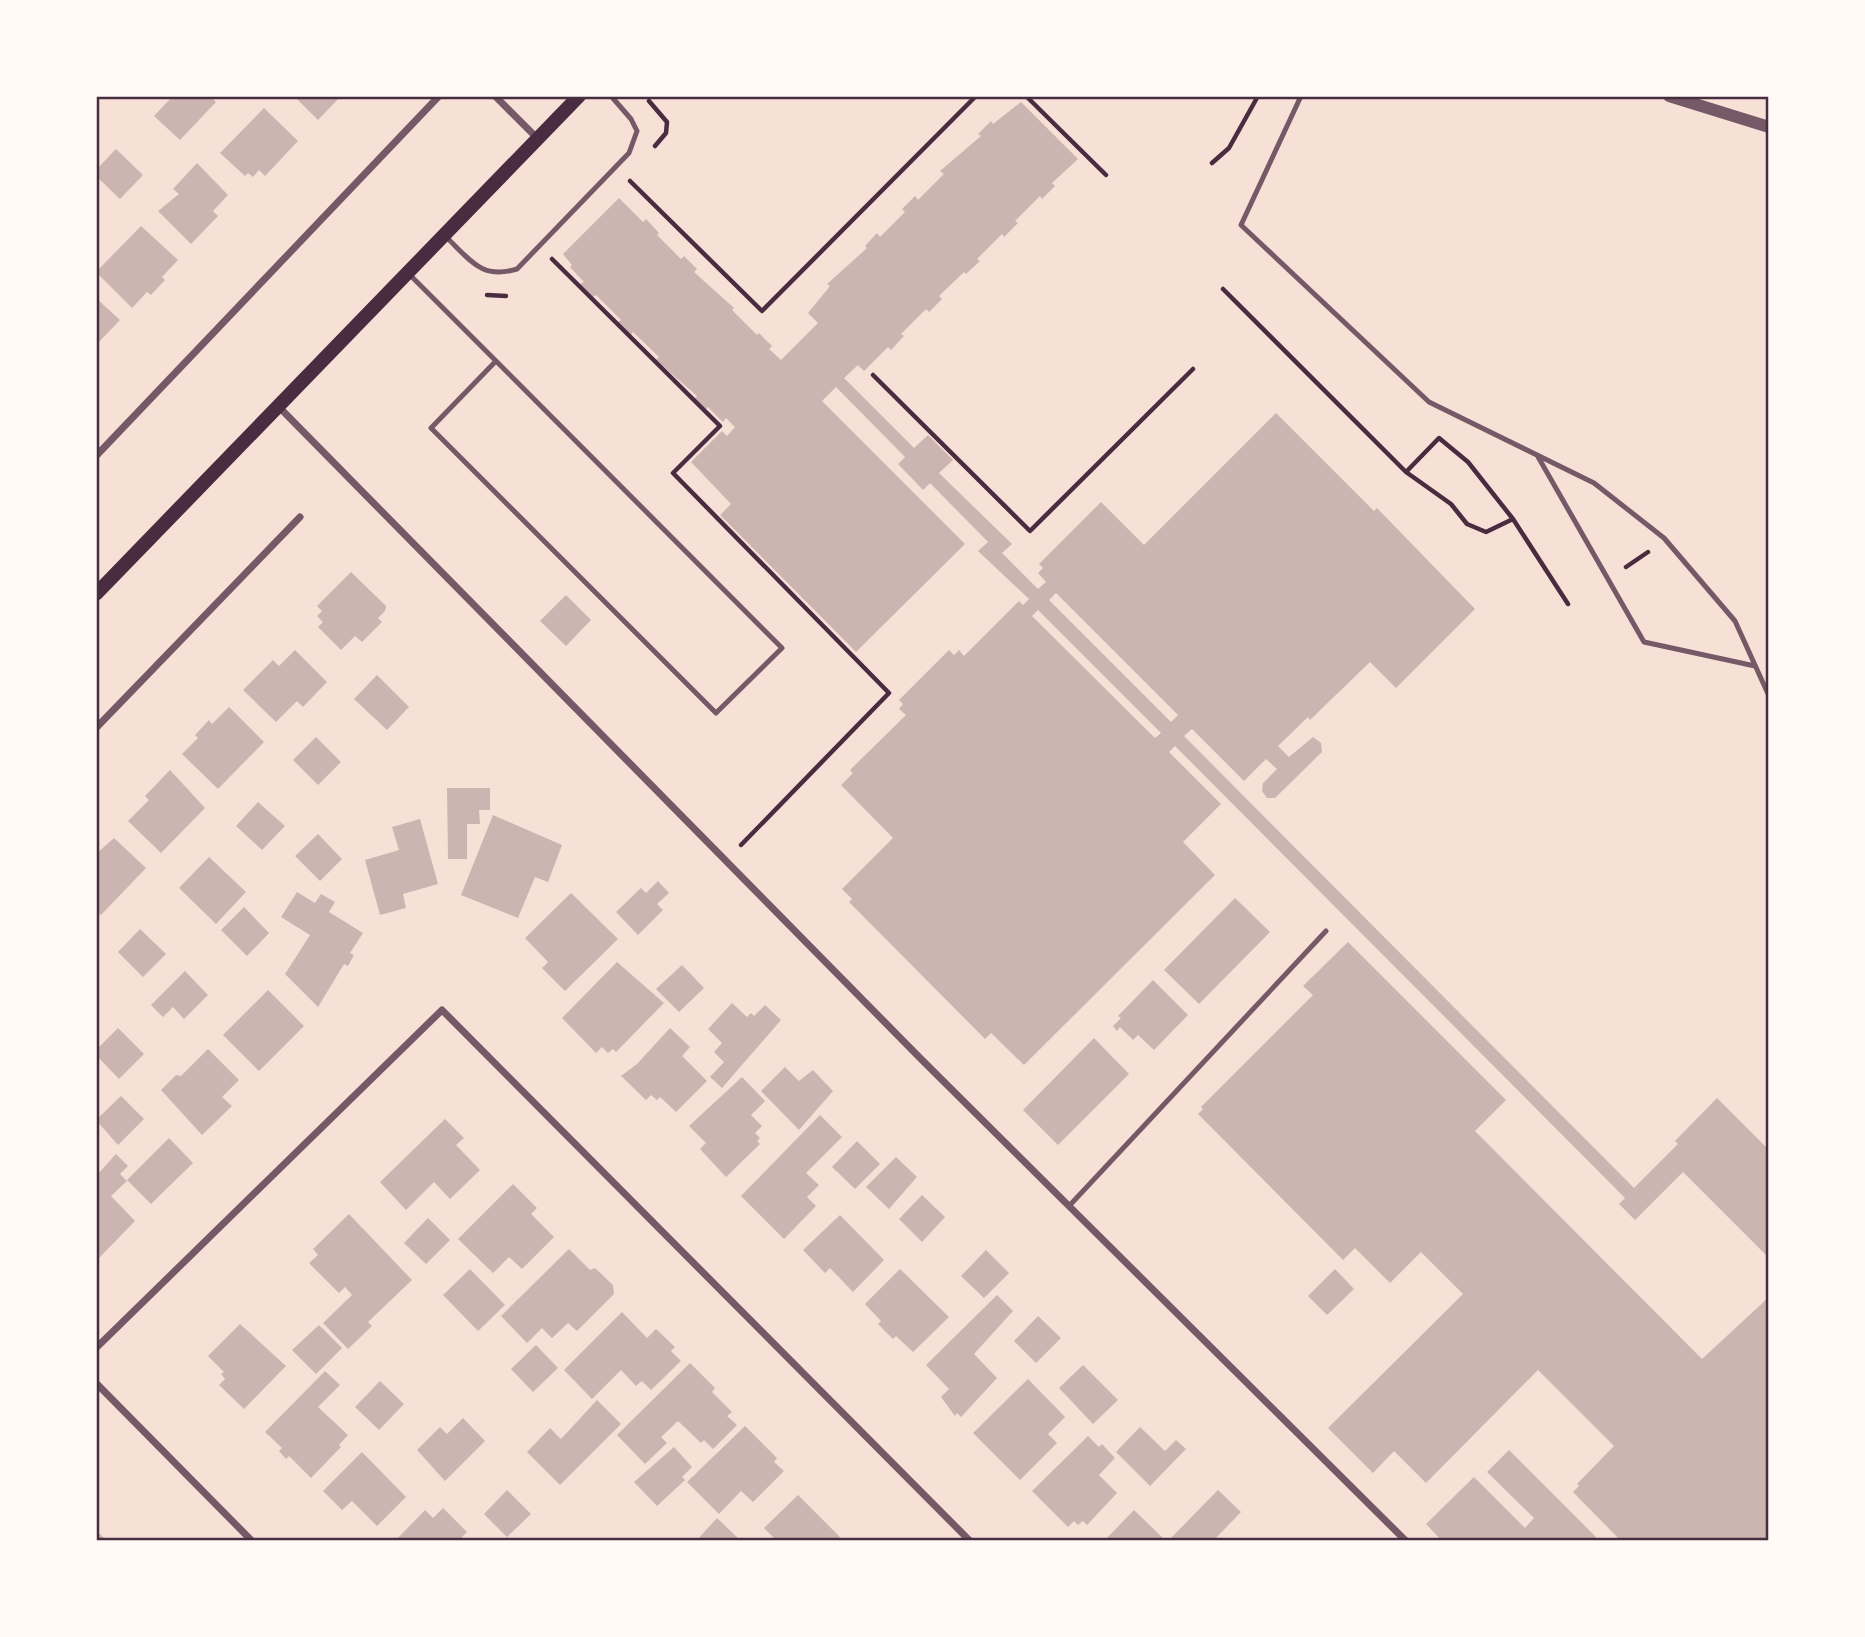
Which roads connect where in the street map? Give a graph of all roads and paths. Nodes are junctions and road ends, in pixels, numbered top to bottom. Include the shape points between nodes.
1 (439, 96) edge
2 (495, 96) edge
3 (579, 96) edge
4 (611, 96) edge
5 (976, 96) edge
6 (1026, 96) edge
7 (1258, 96) edge
8 (1301, 96) edge
9 (1669, 96) edge
10 (1769, 127) edge
11 (538, 139) junction
12 (1212, 163) dead end
13 (1106, 175) dead end
14 (634, 185) dead end
15 (444, 235) junction
16 (557, 262) dead end
17 (407, 273) junction
18 (1223, 289) dead end
19 (496, 361) junction
20 (1193, 369) dead end
21 (873, 375) dead end
22 (278, 406) junction
23 (1537, 455) junction
24 (96, 456) edge
25 (1406, 472) junction
26 (300, 517) dead end
27 (1513, 519) junction
28 (96, 594) edge
29 (1568, 604) dead end
30 (1755, 666) junction
31 (1769, 696) edge
32 (96, 728) edge
33 (726, 861) junction
34 (1326, 931) dead end
35 (1070, 1205) junction
36 (96, 1348) edge
37 (96, 1383) edge
38 (252, 1541) edge
39 (970, 1541) edge
40 (1406, 1541) edge

1 - 24 street
2 - 11 street
3 - 11 main road
4 - 15 lane via 637,131 629,153 517,269 499,274 481,270
5 - 14 path via 762,311
6 - 13 path
7 - 12 path via 1229,148
8 - 23 lane via 1241,225 1429,402
9 - 10 street
11 - 15 main road
15 - 17 main road
16 - 33 path via 720,426 673,473 890,693
17 - 19 lane
17 - 22 main road
18 - 25 path
19 - 19 lane via 431,429 716,713 782,648
20 - 21 path via 1030,531
22 - 28 main road
22 - 33 street
23 - 30 lane via 1594,483 1664,538 1735,621
23 - 30 lane via 1644,642
25 - 27 path via 1476,528 1486,531
25 - 27 path via 1439,438 1468,462
26 - 32 street
27 - 29 path
30 - 31 lane
33 - 35 street
34 - 35 lane
35 - 40 street
36 - 39 street via 442,1010
37 - 38 street

